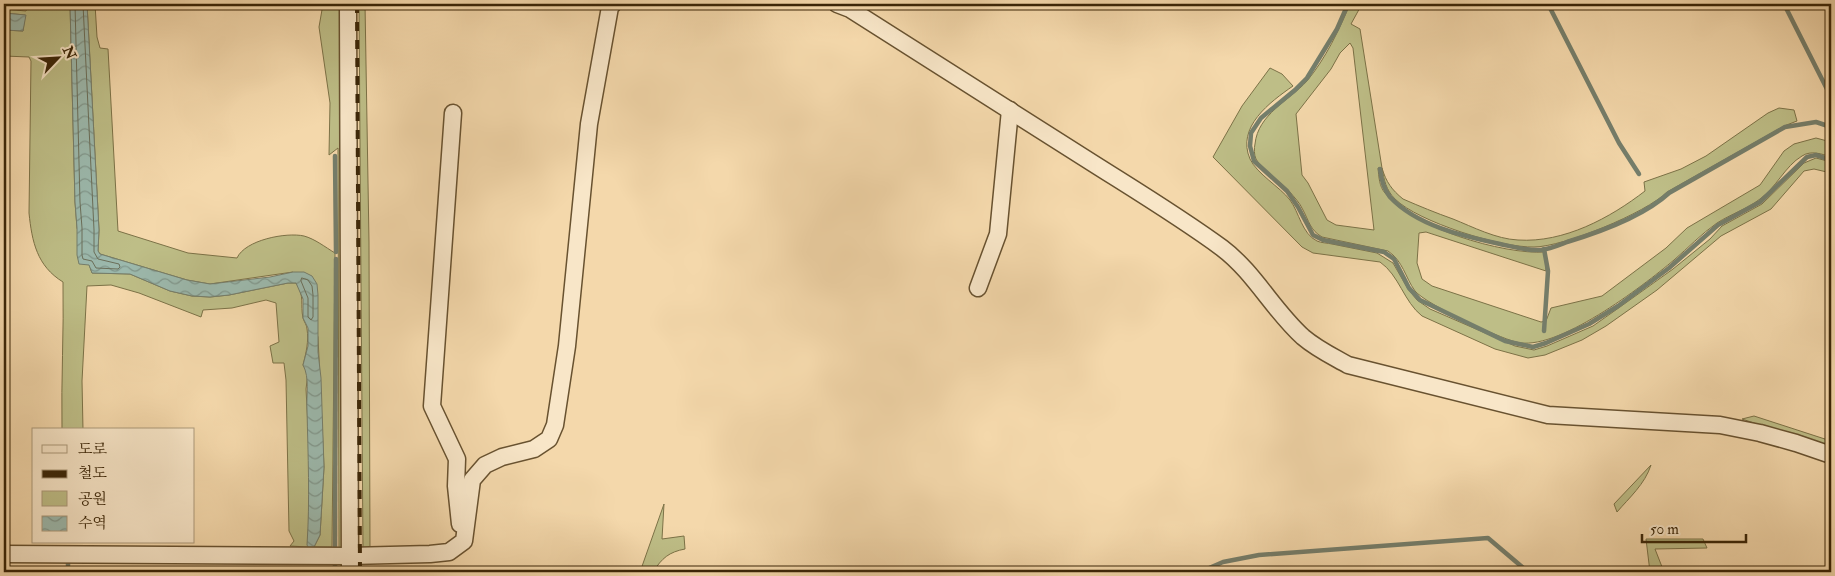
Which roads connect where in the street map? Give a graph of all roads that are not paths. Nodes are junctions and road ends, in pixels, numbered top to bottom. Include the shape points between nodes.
1 (348, 4) edge
2 (613, 4) edge
3 (846, 6) edge
4 (1010, 110) junction
5 (453, 113) dead end
6 (978, 288) dead end
7 (1831, 456) edge
8 (464, 541) junction
9 (4, 554) edge
10 (350, 564) edge

1 - 10 street
2 - 8 street via 589,124 567,346 555,424 549,439 534,449 502,457 485,466 472,480
3 - 4 street
4 - 6 street via 998,234
4 - 7 street via 1165,207 1224,250 1246,270 1303,336 1323,352 1348,364 1548,414 1720,425 1796,443
5 - 8 street via 432,406 456,459 458,512
8 - 10 street via 448,552
9 - 10 street

